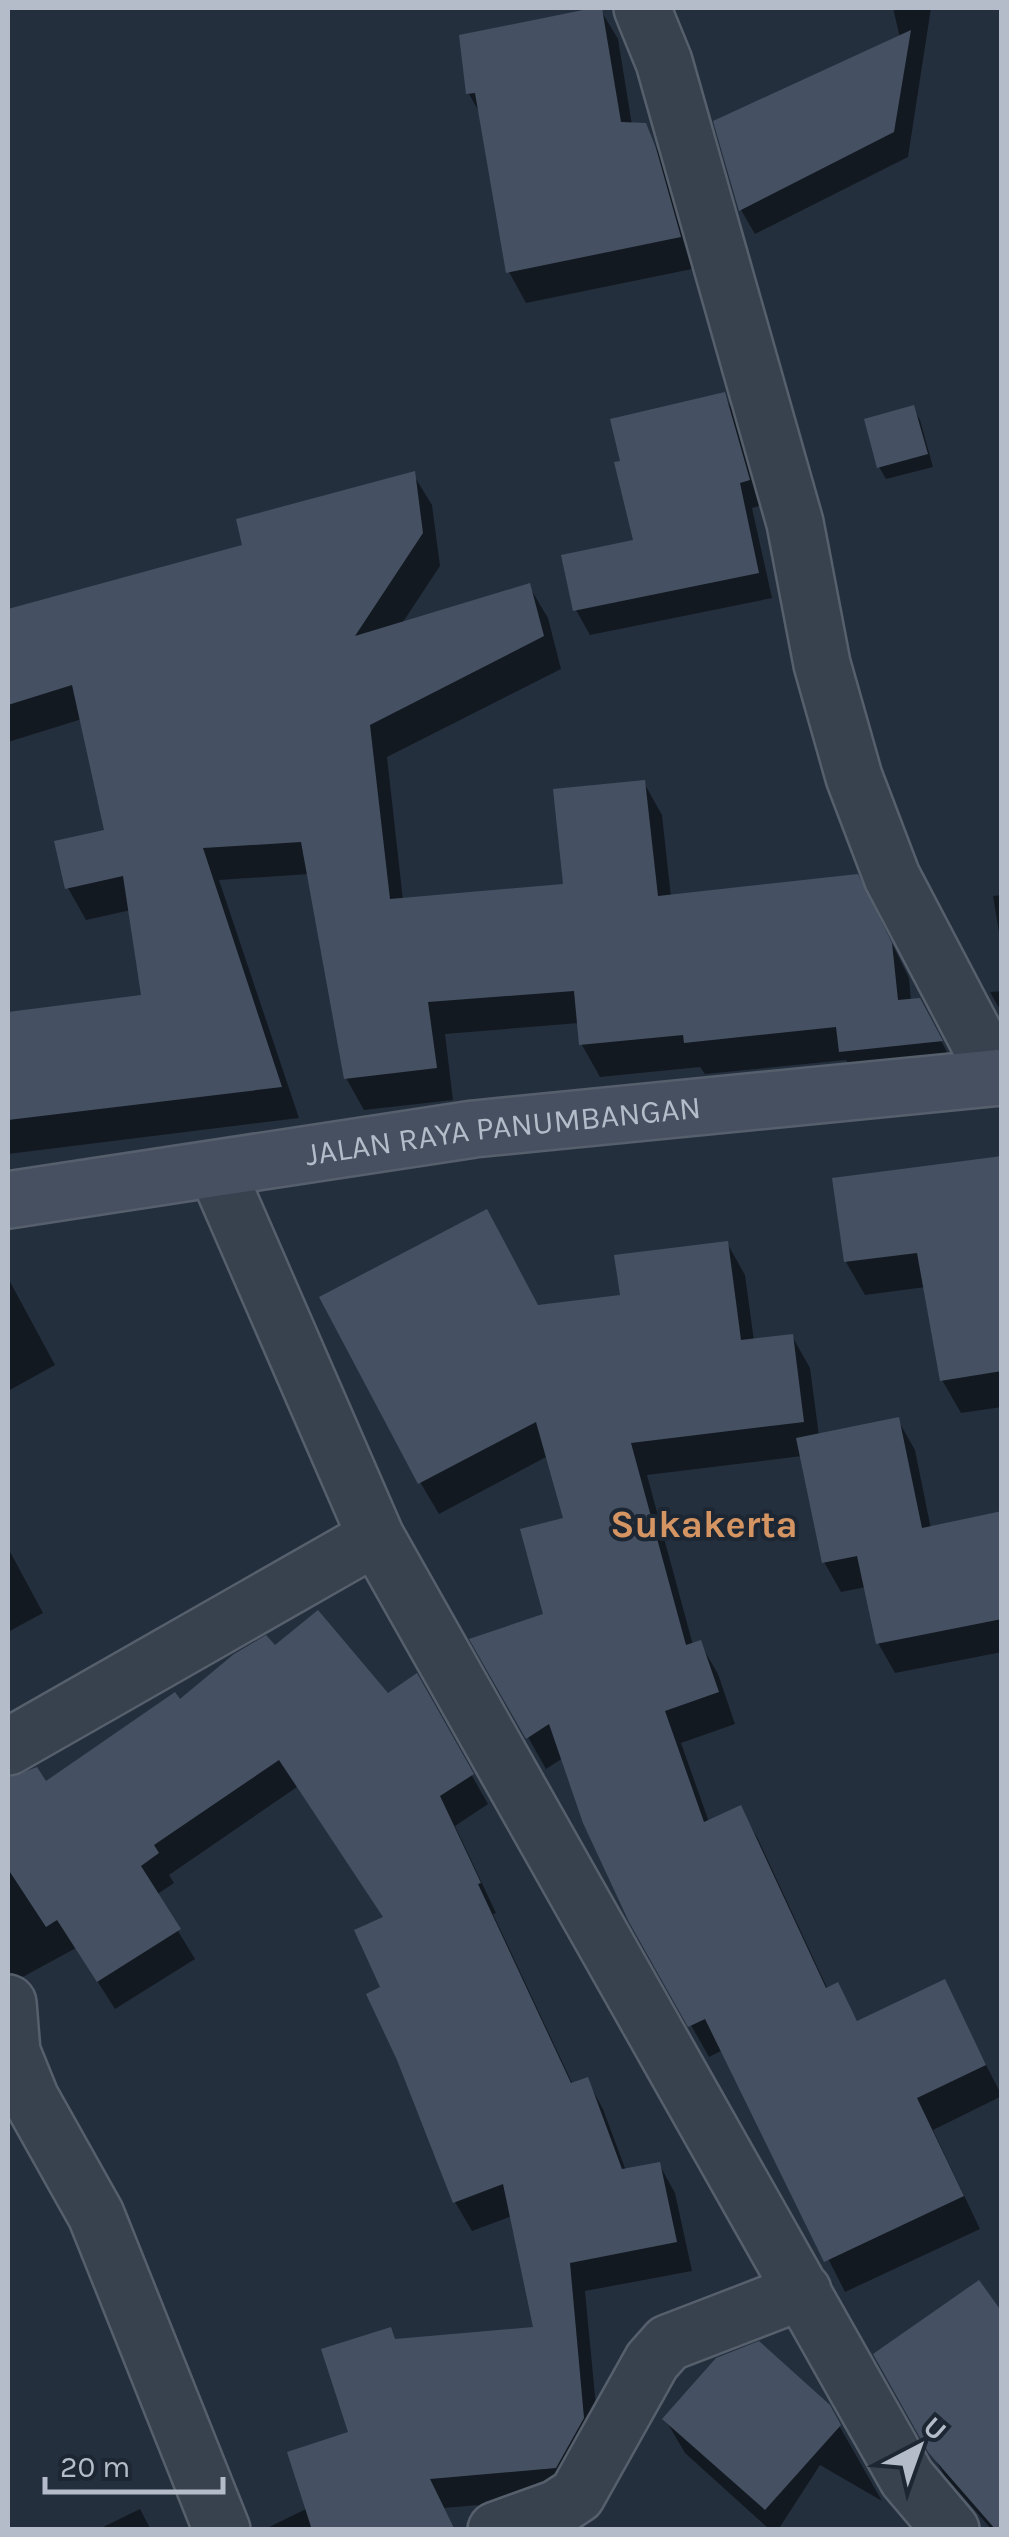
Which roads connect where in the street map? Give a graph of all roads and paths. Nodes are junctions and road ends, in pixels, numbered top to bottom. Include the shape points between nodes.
1 (642, 8) edge
2 (999, 1077) edge
3 (216, 1169) junction
4 (8, 1200) edge
5 (376, 1537) junction
6 (8, 1747) edge
7 (8, 2003) edge
8 (804, 2292) junction
9 (222, 2530) edge
10 (496, 2530) edge
11 (951, 2530) edge

1 - 2 street via 664,62 795,523 822,664 854,777 892,877
2 - 3 main road, JALAN RAYA PANUMBANGAN via 474,1129
3 - 4 main road, JALAN RAYA PANUMBANGAN
3 - 5 street
5 - 6 street
5 - 8 street
7 - 9 street via 18,2068 96,2214
8 - 10 street via 668,2343 577,2495
8 - 11 street via 907,2478

